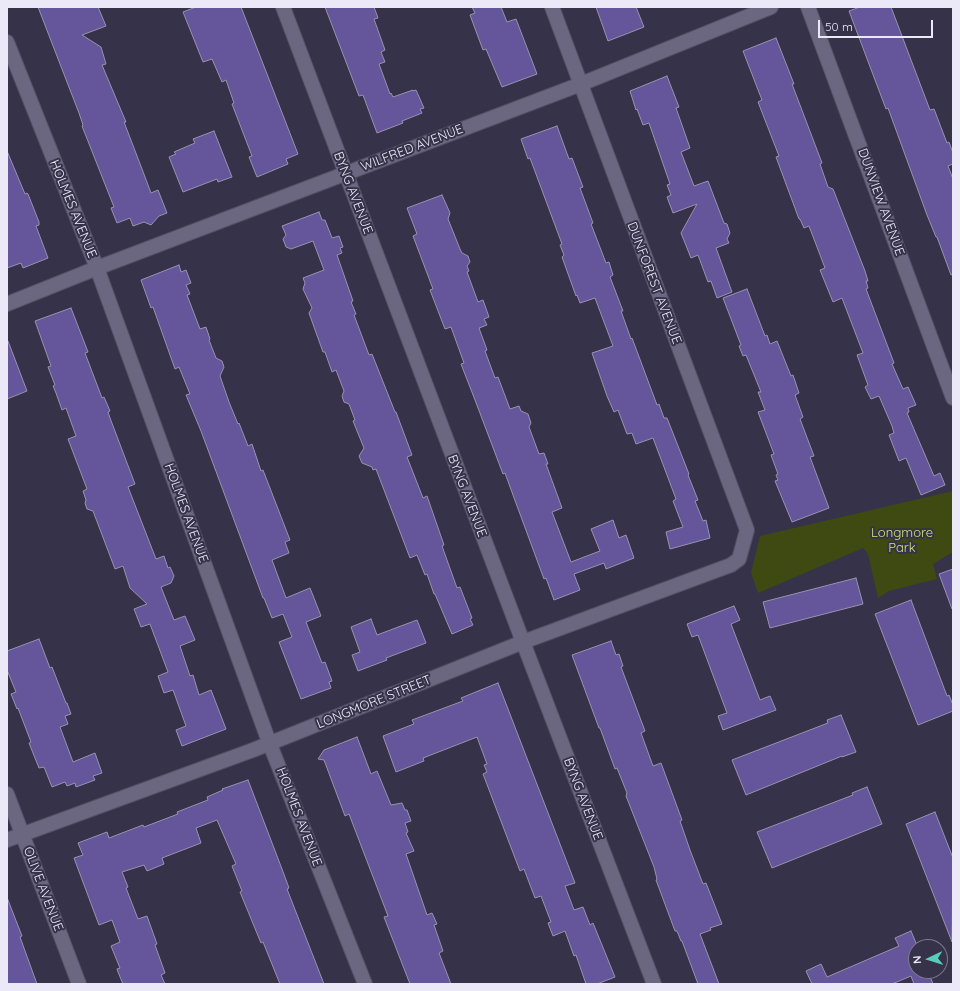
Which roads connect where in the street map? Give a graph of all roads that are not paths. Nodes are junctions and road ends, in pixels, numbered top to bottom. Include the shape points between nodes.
1 (283, 7) edge
2 (552, 7) edge
3 (771, 7) edge
4 (808, 7) edge
5 (7, 42) edge
6 (581, 84) junction
7 (345, 173) junction
8 (97, 268) junction
9 (7, 304) edge
10 (953, 398) edge
11 (739, 558) joint
12 (523, 642) junction
13 (269, 742) junction
14 (7, 794) edge
15 (22, 834) junction
16 (7, 840) edge
17 (79, 984) edge
18 (364, 984) edge
19 (654, 984) edge

1 - 7 street, BYNG AVENUE
2 - 6 street, DUNFOREST AVENUE
3 - 6 street, WILFRED AVENUE
4 - 10 street, DUNVIEW AVENUE
5 - 8 street, HOLMES AVENUE
6 - 7 street, WILFRED AVENUE
6 - 11 street, DUNFOREST AVENUE via 747,530
7 - 8 street, WILFRED AVENUE
7 - 12 street, BYNG AVENUE
8 - 9 street, WILFRED AVENUE
8 - 13 street, HOLMES AVENUE
11 - 12 street, LONGMORE STREET via 731,565
12 - 13 street, LONGMORE STREET
12 - 19 street, BYNG AVENUE
13 - 15 street, LONGMORE STREET
13 - 18 street, HOLMES AVENUE
14 - 15 street, OLIVE AVENUE
15 - 16 street, LONGMORE STREET
15 - 17 street, OLIVE AVENUE

